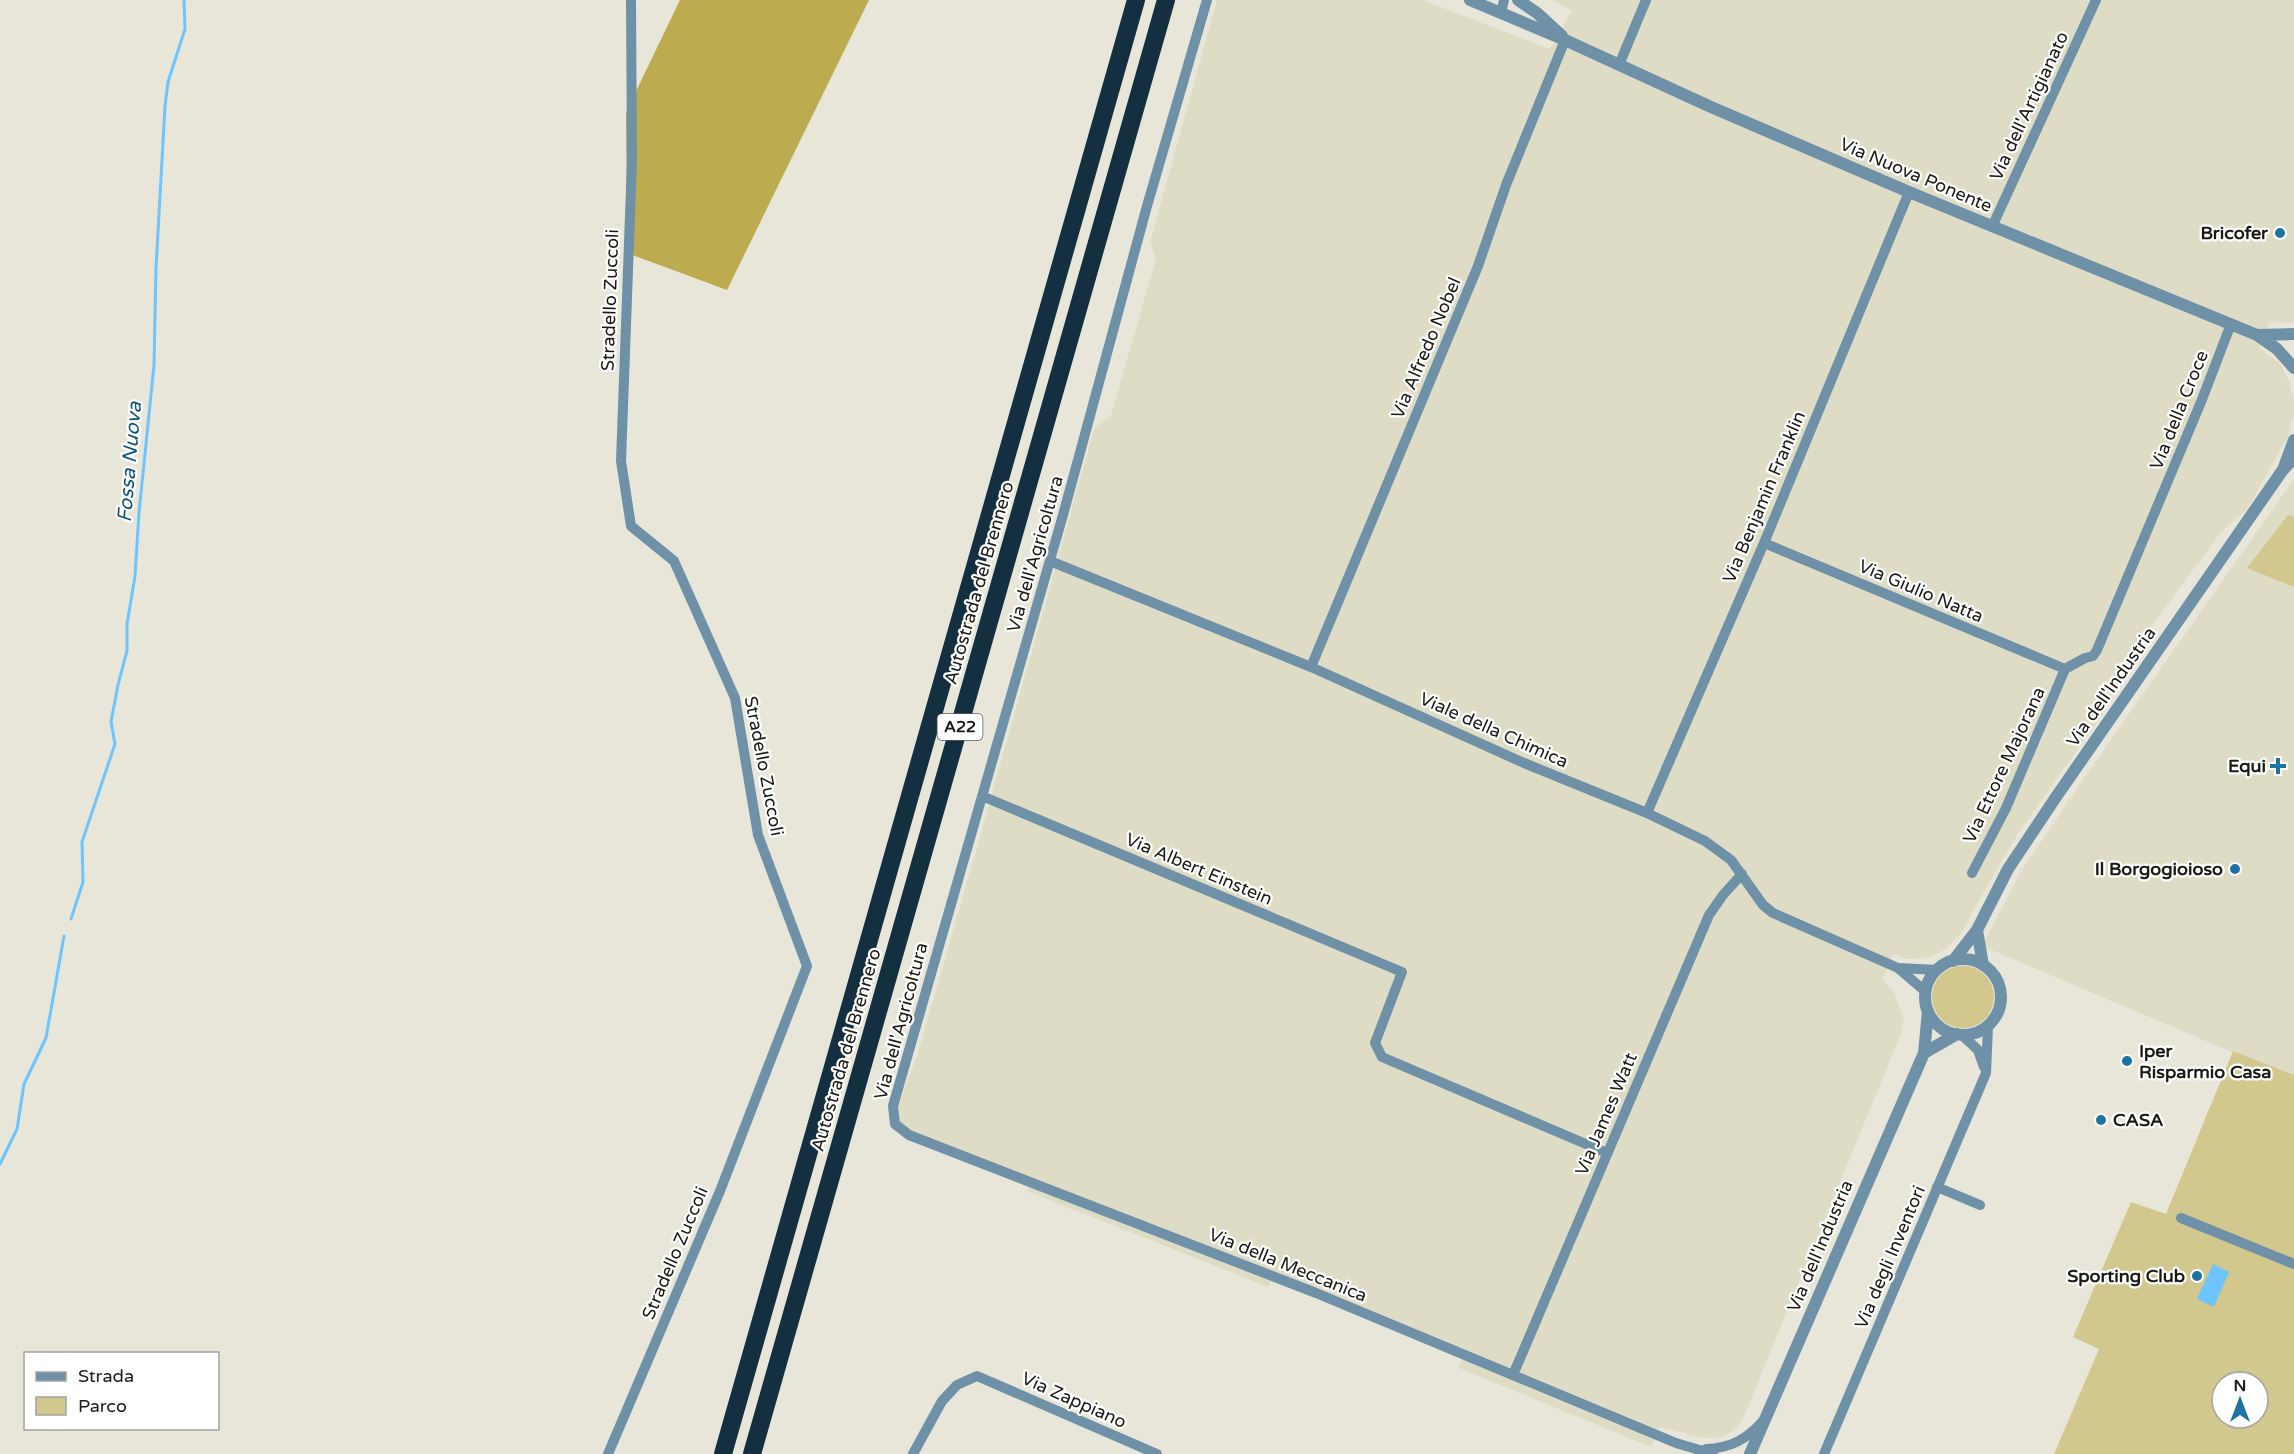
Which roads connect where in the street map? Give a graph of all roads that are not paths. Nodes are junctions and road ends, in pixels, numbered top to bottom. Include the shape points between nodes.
1 (631, 0) edge
2 (1136, 0) edge
3 (1166, 0) edge
4 (1206, 0) edge
5 (1470, 0) edge
6 (1504, 0) edge
7 (1518, 0) edge
8 (1646, 0) edge
9 (2096, 0) edge
10 (1501, 13) junction
11 (1565, 39) junction
12 (1619, 65) junction
13 (1909, 192) junction
14 (1992, 227) junction
15 (2231, 324) junction
16 (2257, 334) junction
17 (2294, 334) edge
18 (2294, 368) edge
19 (2294, 440) edge
20 (2294, 458) edge
21 (2282, 471) junction
22 (1764, 543) junction
23 (1050, 561) junction
24 (1311, 667) junction
25 (2066, 669) junction
26 (982, 796) junction
27 (1647, 813) junction
28 (1972, 873) dead end
29 (1742, 874) junction
30 (1977, 930) junction
31 (1953, 961) junction
32 (1983, 965) junction
33 (1898, 968) junction
34 (1937, 970) junction
35 (1926, 992) junction
36 (1928, 1011) junction
37 (1988, 1026) junction
38 (1959, 1035) junction
39 (1924, 1053) junction
40 (1986, 1073) junction
41 (894, 1116) joint
42 (1607, 1154) junction
43 (1937, 1187) junction
44 (1980, 1205) dead end
45 (2181, 1218) dead end
46 (2294, 1264) edge
47 (1513, 1375) junction
48 (1765, 1418) junction
49 (1676, 1443) junction
50 (608, 1454) edge
51 (723, 1454) edge
52 (752, 1454) edge
53 (913, 1454) edge
54 (1157, 1454) edge
55 (1688, 1454) edge
56 (1713, 1454) edge
57 (1750, 1454) edge
58 (1824, 1454) edge

1 - 50 street, Stradello Zuccoli via 632,161 621,461 631,526 674,561 735,698 758,835 807,966 720,1191
2 - 51 highway, Autostrada del Brennero / A22
3 - 52 highway, Autostrada del Brennero / A22
4 - 23 street, Via dell'Agricoltura
5 - 10 street, Via Nuova Ponente
6 - 10 street
7 - 11 street, Via Nuova Ponente
8 - 12 street
9 - 14 street, Via dell'Artigianato
10 - 11 street, Via Nuova Ponente
11 - 12 street, Via Nuova Ponente
11 - 24 street, Via Alfredo Nobel via 1478,266
12 - 13 street, Via Nuova Ponente
13 - 14 street, Via Nuova Ponente
13 - 22 street, Via Benjamin Franklin
14 - 15 street, Via Nuova Ponente
15 - 16 street, Via Nuova Ponente
15 - 25 street, Via della Croce via 2097,650 2093,656
16 - 17 street, Via Nuova Ponente
16 - 18 street, Via Nuova Ponente
19 - 21 street, Via dell'Industria
20 - 21 street, Via dell'Industria
21 - 30 street, Via dell'Industria via 2020,851
22 - 25 street, Via Giulio Natta
22 - 27 street, Via Benjamin Franklin
23 - 24 street, Viale della Chimica
23 - 26 street, Via dell'Agricoltura
24 - 27 street, Viale della Chimica
25 - 28 street, Via Ettore Majorana via 2006,808
26 - 41 street, Via dell'Agricoltura via 893,1106
26 - 42 street, Via Albert Einstein via 1402,972 1375,1043 1382,1057
27 - 29 street, Viale della Chimica via 1721,850
29 - 33 street, Viale della Chimica via 1763,905 1778,916
29 - 42 street, Via James Watt via 1709,915
30 - 31 street, Via dell'Industria
30 - 32 street
31 - 32 street
31 - 34 street
32 - 37 street via 1999,984 2001,996 1998,1012
33 - 34 street, Viale della Chimica
33 - 35 street, Viale della Chimica
34 - 35 street
35 - 36 street
36 - 38 street via 1940,1026
36 - 39 street, Via dell'Industria
37 - 38 street
37 - 40 street, Via degli Inventori
38 - 39 street
38 - 40 street via 1978,1050
39 - 48 street, Via dell'Industria
40 - 43 street, Via degli Inventori
41 - 47 street, Via della Meccanica via 895,1124 909,1135 1305,1288
42 - 47 street, Via James Watt
43 - 44 street
43 - 58 street, Via degli Inventori
45 - 46 street
47 - 49 street, Via della Meccanica
48 - 49 street, Via della Meccanica via 1750,1435 1730,1446 1706,1449
48 - 57 street, Via dell'Industria
49 - 55 street, Via della Meccanica
49 - 56 street, Via della Meccanica
53 - 54 street, Via Zappiano via 942,1401 957,1385 977,1376

